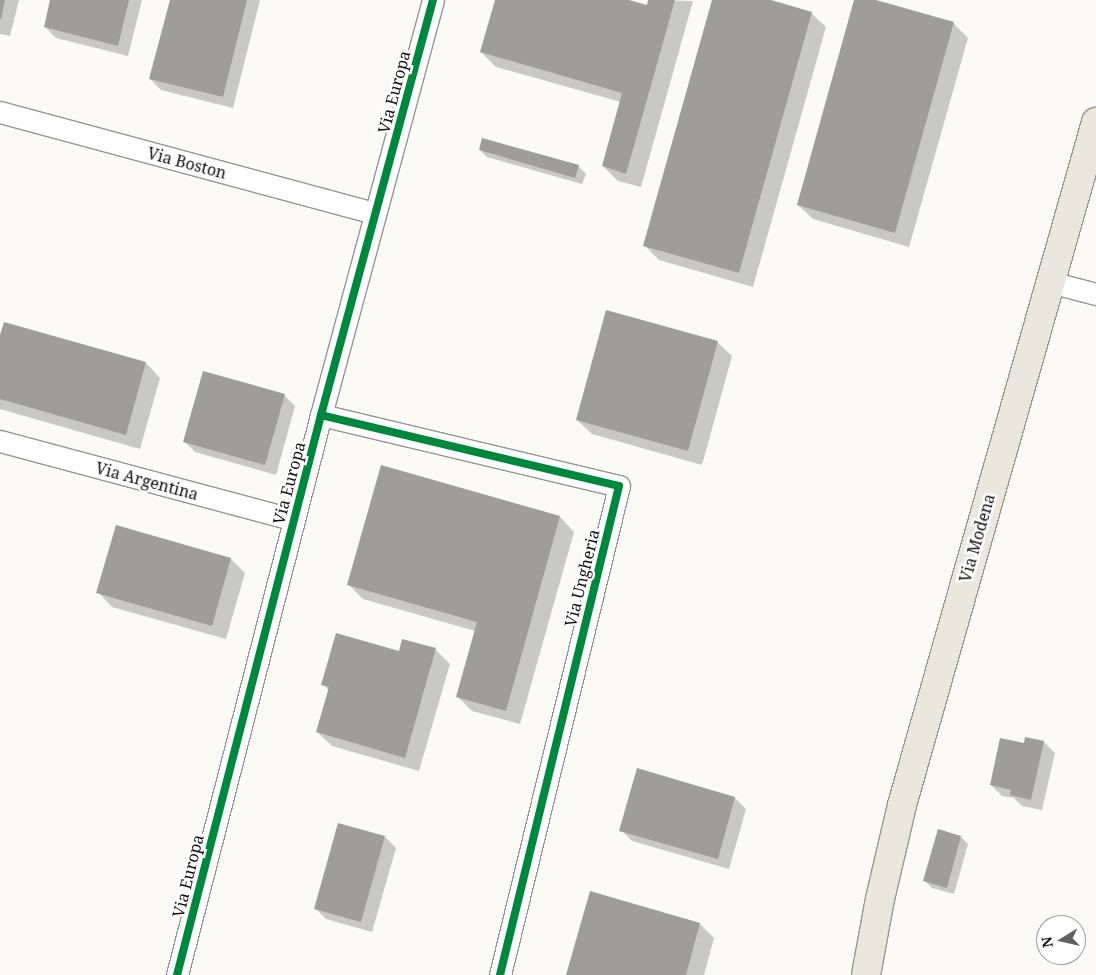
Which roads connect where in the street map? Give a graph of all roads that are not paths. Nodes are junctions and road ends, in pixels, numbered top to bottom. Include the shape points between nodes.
1 (434, 0) edge
2 (0, 112) edge
3 (1096, 122) edge
4 (375, 213) junction
5 (1050, 282) junction
6 (1096, 294) edge
7 (322, 415) junction
8 (0, 441) edge
9 (294, 520) junction
10 (870, 969) edge
11 (177, 975) edge
12 (500, 975) edge

1 - 4 street, Via Europa
2 - 4 street, Via Boston
3 - 5 main road, Via Modena
4 - 7 street, Via Europa
5 - 6 street
5 - 10 main road, Via Modena via 902,805 880,899
7 - 9 street, Via Europa
7 - 12 street, Via Ungheria via 619,486
8 - 9 street, Via Argentina
9 - 11 street, Via Europa

